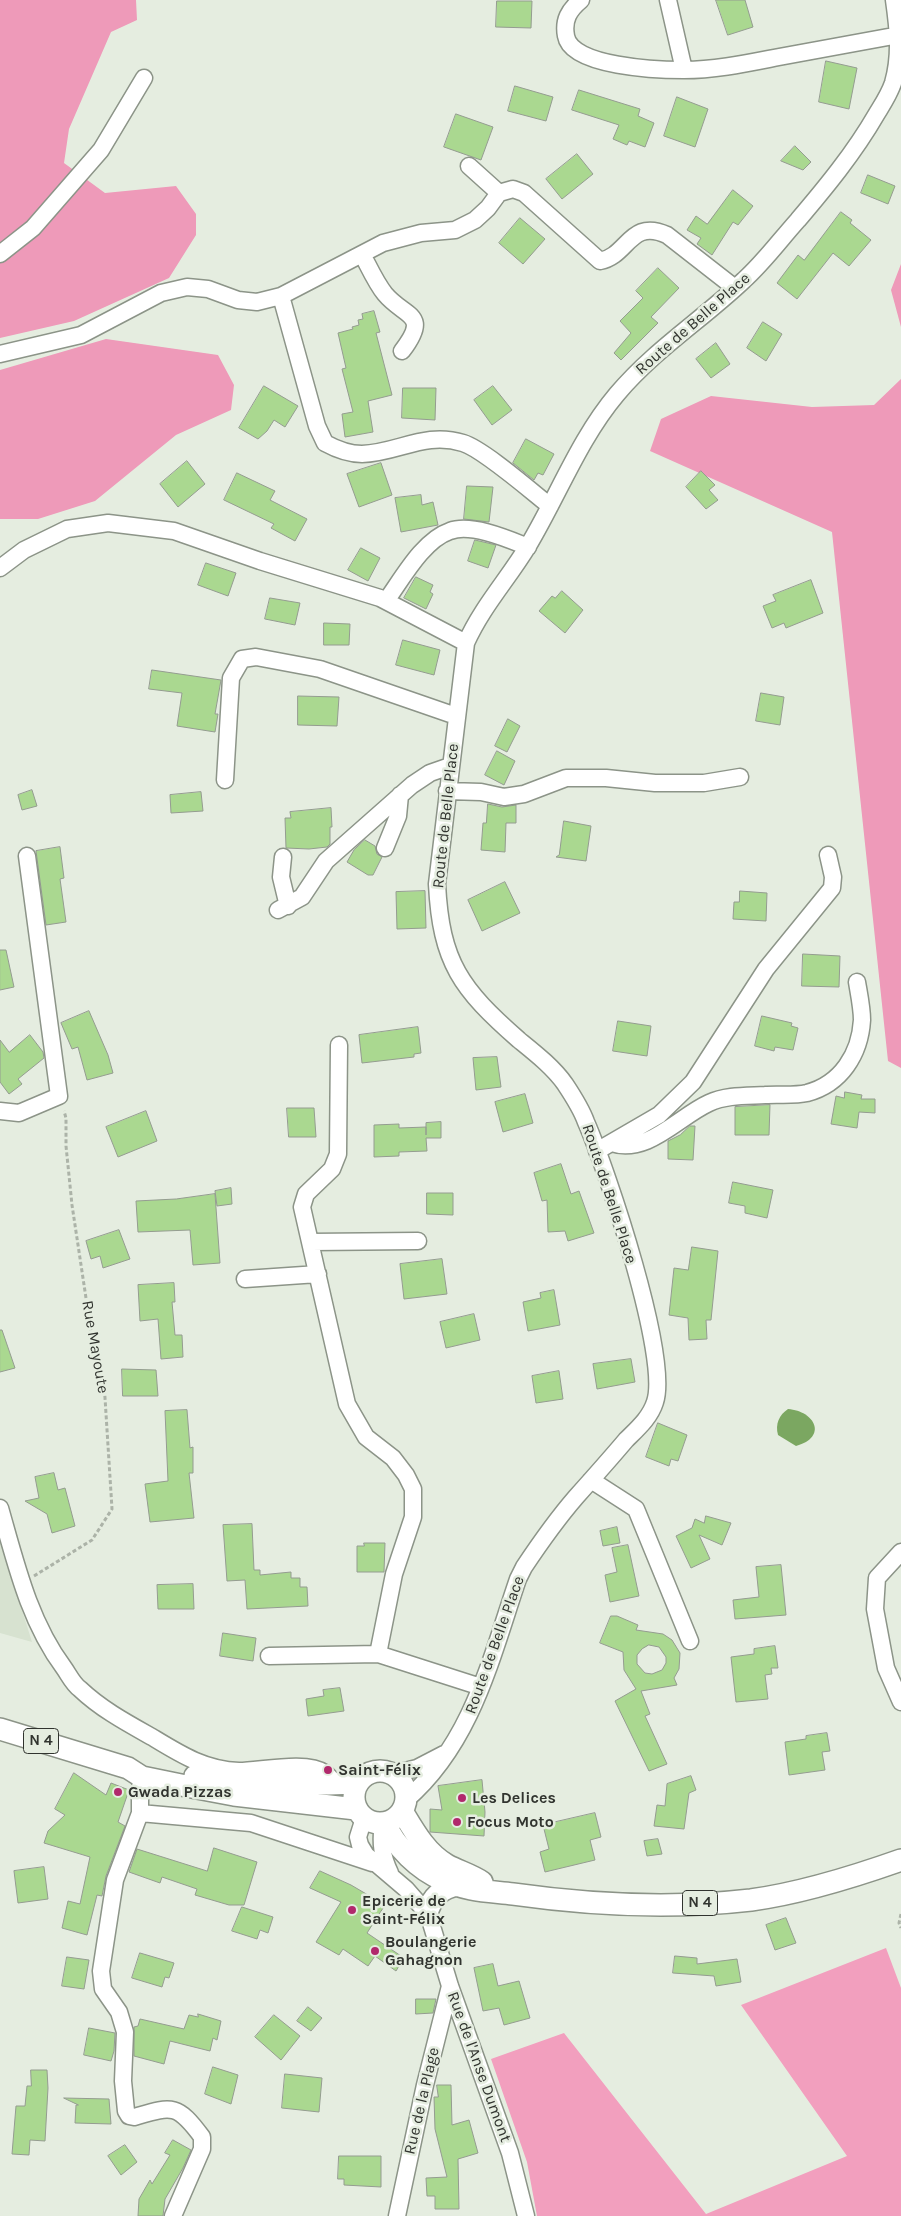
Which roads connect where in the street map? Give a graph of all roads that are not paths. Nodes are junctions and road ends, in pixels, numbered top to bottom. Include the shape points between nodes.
1 (581, 0) edge
2 (668, 0) edge
3 (894, 0) edge
4 (899, 35) junction
5 (684, 70) junction
6 (144, 78) dead end
7 (469, 166) dead end
8 (499, 193) junction
9 (0, 254) edge
10 (362, 254) junction
11 (735, 288) junction
12 (281, 296) junction
13 (402, 351) dead end
14 (0, 354) edge
15 (550, 506) junction
16 (528, 547) junction
17 (0, 568) edge
18 (386, 601) junction
19 (466, 643) junction
20 (456, 716) junction
21 (450, 766) junction
22 (740, 777) dead end
23 (225, 780) dead end
24 (447, 791) junction
25 (400, 796) junction
26 (385, 848) dead end
27 (828, 855) dead end
28 (27, 856) dead end
29 (283, 858) dead end
30 (857, 982) dead end
31 (339, 1045) dead end
32 (0, 1111) edge
33 (604, 1147) junction
34 (418, 1241) dead end
35 (311, 1242) junction
36 (318, 1274) junction
37 (245, 1279) dead end
38 (591, 1480) junction
39 (0, 1508) edge
40 (901, 1552) edge
41 (690, 1641) dead end
42 (378, 1654) junction
43 (269, 1656) dead end
44 (481, 1687) junction
45 (901, 1702) edge
46 (0, 1729) edge
47 (450, 1750) junction
48 (135, 1773) junction
49 (392, 1774) junction
50 (358, 1783) junction
51 (335, 1784) junction
52 (265, 1798) junction
53 (140, 1813) junction
54 (383, 1814) junction
55 (251, 1824) junction
56 (901, 1860) edge
57 (375, 1864) junction
58 (390, 1874) junction
59 (458, 1886) junction
60 (494, 1892) junction
61 (427, 1913) junction
62 (450, 1986) junction
63 (173, 2216) edge
64 (397, 2216) edge
65 (526, 2216) edge

1 - 5 street via 566,17 565,26 566,38 580,54 614,64
2 - 5 street
3 - 4 street, Route de Belle Place
4 - 5 street via 737,65
4 - 11 street, Route de Belle Place via 892,84 865,134 822,192 766,258
6 - 9 street via 101,150 33,228
7 - 8 street
8 - 10 street via 475,220 455,230 421,233 383,243
8 - 11 street via 513,189 524,193 600,261 608,260 641,232 654,229 667,235
10 - 12 street
10 - 13 street via 386,295 408,312 415,324 414,336
11 - 15 street, Route de Belle Place via 658,352 617,395 597,421
12 - 14 street via 257,302 187,287 161,293 81,334
12 - 15 street via 317,426 325,444 360,454 430,439 465,443
15 - 16 street, Route de Belle Place
16 - 18 street via 498,535 450,531 418,556
16 - 19 street, Route de Belle Place via 476,620
17 - 18 street via 24,550 67,529 108,522 174,531
18 - 19 street
19 - 20 street, Route de Belle Place
20 - 21 street, Route de Belle Place
20 - 23 street via 320,669 256,657 242,659 231,678
21 - 24 street, Route de Belle Place
21 - 25 street via 430,773
22 - 24 street via 694,783 566,778 524,794 504,797
24 - 33 street, Route de Belle Place via 437,884 441,925 457,974 479,1003 563,1081
25 - 26 street via 398,816
25 - 29 street via 326,861 302,897 283,908
27 - 33 street via 832,888 766,970 693,1082 659,1115
28 - 32 street via 60,1096 19,1113
30 - 33 street via 862,1020 859,1034 849,1064 836,1079 805,1093 728,1097 710,1102 649,1140 634,1146
31 - 35 street via 338,1154 332,1169 306,1194 302,1207
33 - 38 street, Route de Belle Place via 648,1320 658,1390 645,1421
34 - 35 street
35 - 36 street
36 - 37 street
36 - 42 street via 347,1404 366,1437 393,1458 413,1489 413,1517 394,1574
38 - 41 street via 636,1510
38 - 44 street, Route de Belle Place via 524,1567
39 - 51 street via 21,1584 38,1626 50,1650 79,1688 114,1715 192,1761 241,1771 270,1767 308,1768 324,1772
40 - 45 street via 877,1578 875,1610 886,1668
42 - 43 street
42 - 44 street
44 - 47 street, Route de Belle Place
46 - 48 main road, N 4
47 - 49 street via 417,1768
47 - 54 street, Route de Belle Place via 431,1776
48 - 51 main road, N 4 via 148,1768 192,1776
48 - 52 main road, N 4 via 234,1795
48 - 53 street via 140,1788
49 - 50 main road via 377,1771
49 - 54 main road via 402,1782
50 - 51 main road, N 4
50 - 54 main road via 354,1791
52 - 54 main road, N 4
52 - 55 street
53 - 55 street
53 - 63 street via 115,1880 100,1971 104,1989 119,2012 125,2032 123,2081 129,2116 172,2109 202,2137 202,2150
54 - 57 street, Rue de l'Anse Dumont via 358,1837 360,1845
54 - 58 street, Rue de l'Anse Dumont via 382,1856
54 - 59 main road, N 4 via 397,1845 408,1856 429,1873
54 - 60 main road, N 4 via 446,1864 479,1880
55 - 57 street
56 - 60 main road, N 4 via 846,1879 751,1900 645,1905
57 - 58 street, Rue de l'Anse Dumont
58 - 61 street, Rue de l'Anse Dumont
59 - 60 main road, N 4 via 472,1891
59 - 61 main road via 443,1889 430,1901
61 - 62 street, Rue de l'Anse Dumont
62 - 64 street, Rue de la Plage
62 - 65 street, Rue de l'Anse Dumont via 510,2153

